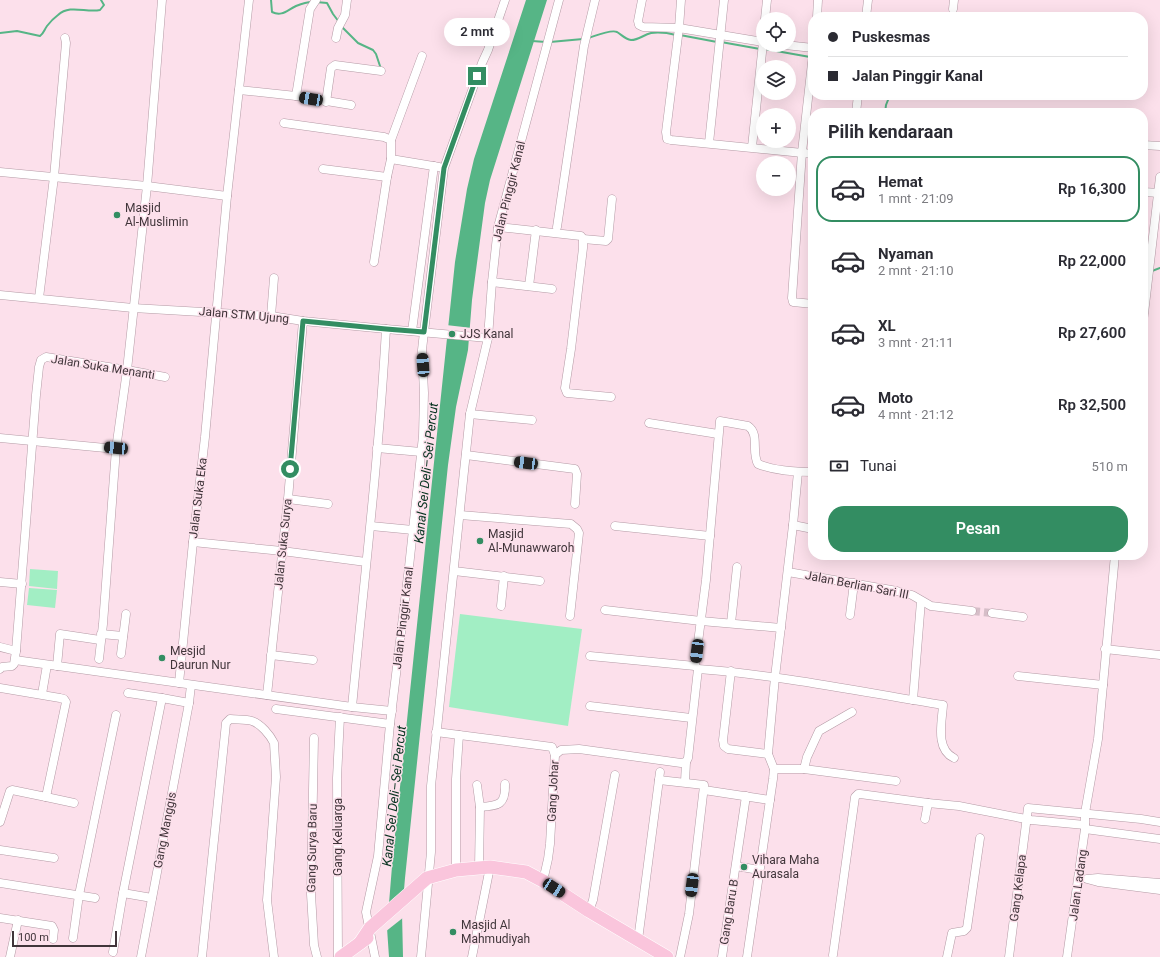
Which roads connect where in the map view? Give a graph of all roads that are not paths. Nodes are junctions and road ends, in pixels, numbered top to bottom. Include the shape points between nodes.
1 (162, 0) edge
2 (249, 0) edge
3 (316, 0) edge
4 (347, 0) edge
5 (505, 0) edge
6 (560, 0) edge
7 (595, 0) edge
8 (642, 0) edge
9 (681, 0) edge
10 (724, 0) edge
11 (767, 0) edge
12 (818, 0) edge
13 (868, 0) edge
14 (954, 0) edge
15 (953, 9) dead end
16 (766, 12) edge
17 (817, 12) edge
18 (867, 12) edge
19 (678, 30) junction
20 (65, 38) dead end
21 (336, 38) dead end
22 (719, 40) junction
23 (756, 45) edge
24 (796, 46) edge
25 (808, 47) edge
26 (762, 52) edge
27 (422, 56) dead end
28 (380, 71) dead end
29 (239, 90) junction
30 (808, 91) edge
31 (296, 96) junction
32 (326, 102) junction
33 (351, 105) dead end
34 (284, 123) dead end
35 (391, 140) junction
36 (709, 143) junction
37 (1148, 145) edge
38 (1160, 146) edge
39 (752, 148) junction
40 (802, 152) junction
41 (808, 153) edge
42 (391, 159) junction
43 (434, 166) junction
44 (444, 168) junction
45 (323, 169) dead end
46 (0, 172) edge
47 (54, 177) junction
48 (387, 177) junction
49 (1160, 177) edge
50 (147, 186) junction
51 (1148, 192) edge
52 (1159, 193) edge
53 (227, 196) junction
54 (612, 200) dead end
55 (498, 226) junction
56 (557, 227) dead end
57 (536, 230) junction
58 (583, 239) junction
59 (374, 262) dead end
60 (1148, 276) edge
61 (274, 278) dead end
62 (492, 282) junction
63 (529, 286) junction
64 (552, 289) dead end
65 (0, 295) edge
66 (39, 298) junction
67 (808, 304) edge
68 (133, 308) junction
69 (216, 313) junction
70 (271, 316) junction
71 (303, 321) junction
72 (386, 329) junction
73 (412, 331) junction
74 (425, 332) junction
75 (484, 338) junction
76 (127, 370) junction
77 (165, 378) dead end
78 (611, 397) dead end
79 (470, 414) junction
80 (532, 420) dead end
81 (649, 423) dead end
82 (718, 434) junction
83 (0, 438) edge
84 (33, 440) junction
85 (116, 448) junction
86 (377, 448) junction
87 (421, 452) junction
88 (466, 455) junction
89 (798, 472) junction
90 (808, 472) edge
91 (288, 499) junction
92 (328, 504) dead end
93 (575, 504) dead end
94 (460, 516) junction
95 (793, 525) junction
96 (371, 526) junction
97 (615, 526) dead end
98 (808, 528) edge
99 (413, 530) junction
100 (710, 536) junction
101 (193, 542) junction
102 (282, 551) junction
103 (1114, 560) edge
104 (366, 562) junction
105 (737, 567) dead end
106 (454, 571) junction
107 (788, 572) junction
108 (504, 576) junction
109 (540, 581) dead end
110 (0, 582) edge
111 (854, 582) junction
112 (22, 584) junction
113 (921, 601) junction
114 (501, 606) dead end
115 (605, 610) dead end
116 (972, 611) tunnel mouth
117 (992, 613) tunnel mouth
118 (126, 614) dead end
119 (850, 615) dead end
120 (570, 616) dead end
121 (1023, 617) dead end
122 (701, 621) junction
123 (731, 623) junction
124 (781, 628) junction
125 (123, 636) junction
126 (101, 637) junction
127 (0, 647) edge
128 (1105, 649) junction
129 (16, 651) junction
130 (121, 654) dead end
131 (271, 655) junction
132 (1160, 655) edge
133 (590, 656) dead end
134 (99, 659) dead end
135 (15, 660) junction
136 (312, 660) dead end
137 (47, 665) junction
138 (57, 666) junction
139 (696, 667) junction
140 (0, 669) edge
141 (731, 671) junction
142 (1018, 676) dead end
143 (775, 677) junction
144 (179, 683) junction
145 (191, 685) junction
146 (1103, 686) junction
147 (0, 688) edge
148 (128, 693) dead end
149 (42, 694) junction
150 (267, 695) junction
151 (162, 698) junction
152 (913, 700) junction
153 (189, 703) junction
154 (590, 706) dead end
155 (352, 707) junction
156 (276, 709) dead end
157 (392, 710) junction
158 (852, 712) dead end
159 (116, 715) dead end
160 (340, 717) junction
161 (692, 718) junction
162 (390, 724) junction
163 (436, 732) junction
164 (459, 735) junction
165 (314, 738) dead end
166 (768, 754) junction
167 (555, 755) junction
168 (954, 758) dead end
169 (686, 762) junction
170 (774, 769) junction
171 (804, 769) junction
172 (615, 775) dead end
173 (896, 781) dead end
174 (684, 782) junction
175 (505, 784) dead end
176 (477, 785) dead end
177 (704, 790) junction
178 (746, 796) junction
179 (46, 797) junction
180 (770, 800) junction
181 (74, 803) dead end
182 (928, 803) junction
183 (480, 807) junction
184 (1086, 813) junction
185 (925, 819) dead end
186 (1027, 819) junction
187 (0, 822) edge
188 (1160, 822) edge
189 (1085, 827) junction
190 (980, 838) dead end
191 (1160, 839) edge
192 (0, 850) edge
193 (54, 858) dead end
194 (736, 866) junction
195 (485, 868) junction
196 (456, 870) junction
197 (759, 870) junction
198 (1083, 879) junction
199 (543, 881) junction
200 (0, 883) edge
201 (1160, 883) edge
202 (1149, 885) junction
203 (424, 888) junction
204 (1160, 890) edge
205 (123, 893) junction
206 (79, 895) junction
207 (95, 898) dead end
208 (152, 898) junction
209 (589, 911) junction
210 (0, 918) edge
211 (18, 920) junction
212 (371, 930) junction
213 (73, 938) dead end
214 (53, 939) dead end
215 (638, 940) junction
216 (374, 947) junction
217 (113, 952) dead end
218 (836, 956) edge
219 (10, 957) edge
220 (141, 957) edge
221 (202, 957) edge
222 (274, 957) edge
223 (317, 957) edge
224 (340, 957) edge
225 (371, 957) edge
226 (375, 957) edge
227 (421, 957) edge
228 (472, 957) edge
229 (667, 957) edge
230 (680, 957) edge
231 (722, 957) edge
232 (747, 957) edge
233 (947, 957) edge
234 (1009, 957) edge
235 (1067, 957) edge

1 - 50 street
2 - 29 street, Jalan Suka Eka
3 - 31 street via 310,10
4 - 21 street via 345,15
5 - 44 street, Jalan Pinggir Kanal
6 - 55 street, Jalan Pinggir Kanal
7 - 56 street via 586,31
8 - 19 street via 639,25
9 - 19 street
10 - 22 street
11 - 16 street
12 - 17 street
13 - 18 street
14 - 15 street
19 - 22 street
19 - 36 street via 666,136 671,140
20 - 47 street
22 - 23 street
22 - 36 street
24 - 25 street
26 - 39 street
27 - 35 street
28 - 32 street via 332,66
29 - 31 street
29 - 53 street, Jalan Suka Eka
30 - 40 street
31 - 32 street
32 - 33 street
34 - 35 street
35 - 42 street
36 - 39 street
37 - 38 street
39 - 40 street
40 - 41 street
40 - 67 street via 792,298 793,302
42 - 43 street
42 - 48 street
43 - 44 street
43 - 73 street
44 - 74 street, Jalan Pinggir Kanal
45 - 48 street
46 - 47 street
47 - 50 street
47 - 66 street
48 - 59 street
49 - 52 street
50 - 53 street
50 - 68 street
51 - 52 street
52 - 60 street
53 - 69 street, Jalan Suka Eka
54 - 58 street via 608,239
55 - 57 street
55 - 62 street, Jalan Pinggir Kanal
57 - 58 street via 579,235
57 - 63 street
58 - 78 street via 572,349 565,388 568,392
61 - 70 street
62 - 63 street
62 - 75 street, Jalan Pinggir Kanal
63 - 64 street
65 - 66 street, Jalan STM Ujung
66 - 68 street, Jalan STM Ujung
68 - 69 street, Jalan STM Ujung
68 - 76 street
69 - 70 street, Jalan STM Ujung
69 - 101 street, Jalan Suka Eka
70 - 71 street, Jalan STM Ujung
71 - 72 street, Jalan STM Ujung
71 - 91 street, Jalan Suka Surya
72 - 73 street, Jalan STM Ujung
72 - 86 street
73 - 74 street, Jalan STM Ujung
74 - 75 street, Jalan STM Ujung
74 - 87 street, Jalan Pinggir Kanal via 422,350 424,393
75 - 79 street, Jalan Pinggir Kanal
76 - 77 street, Jalan Suka Menanti
76 - 84 street, Jalan Suka Menanti via 46,358 41,360
76 - 85 street
79 - 80 street
79 - 88 street, Jalan Pinggir Kanal
81 - 82 street
82 - 89 street via 720,421 748,426 754,433 758,464
82 - 100 street
83 - 84 street
84 - 85 street
84 - 112 street
85 - 126 street
86 - 87 street
86 - 96 street
87 - 99 street, Jalan Pinggir Kanal
88 - 93 street via 575,469
88 - 94 street, Jalan Pinggir Kanal
89 - 90 street
89 - 95 street
91 - 92 street
91 - 102 street, Jalan Suka Surya
94 - 106 street, Jalan Pinggir Kanal
94 - 120 street via 574,526 579,534
95 - 98 street
95 - 107 street
96 - 99 street
96 - 104 street
97 - 100 street
99 - 157 street, Jalan Pinggir Kanal
100 - 122 street
101 - 102 street
101 - 144 street, Jalan Suka Eka
102 - 104 street
102 - 131 street, Jalan Suka Surya
103 - 128 street, Jalan Ladang
104 - 155 street
105 - 123 street
106 - 108 street
106 - 163 street, Jalan Pinggir Kanal
107 - 111 street, Jalan Berlian Sari III
107 - 124 street
108 - 109 street
108 - 114 street
110 - 112 street
111 - 113 street, Jalan Berlian Sari III via 908,594
111 - 119 street
112 - 129 street
113 - 116 street, Jalan Berlian Sari III via 931,606
113 - 152 street
115 - 122 street
117 - 121 street
118 - 125 street
122 - 123 street
122 - 139 street
123 - 124 street
124 - 143 street
125 - 126 street
125 - 130 street
126 - 134 street
126 - 138 street via 60,634
127 - 129 street
128 - 132 street
128 - 146 street, Jalan Ladang
129 - 135 street
131 - 136 street
131 - 150 street, Jalan Suka Surya
133 - 139 street
135 - 137 street
135 - 140 street via 12,666
137 - 138 street
137 - 149 street
138 - 144 street
139 - 141 street
139 - 161 street
141 - 143 street
141 - 166 street via 724,746 728,749
142 - 146 street
143 - 152 street
143 - 166 street
144 - 145 street
145 - 150 street
145 - 153 street, Gang Manggis
146 - 184 street, Jalan Ladang via 1098,739
147 - 149 street
148 - 151 street
149 - 179 street via 64,699 66,702
150 - 155 street
151 - 153 street
151 - 205 street
152 - 168 street via 943,705 943,747 948,755
153 - 208 street, Gang Manggis
154 - 161 street
155 - 157 street
156 - 160 street
157 - 162 street, Jalan Pinggir Kanal
158 - 171 street via 819,732
159 - 206 street
160 - 162 street
160 - 224 street, Gang Keluarga via 337,778
161 - 169 street
162 - 212 street, Jalan Pinggir Kanal via 378,856 366,912
163 - 164 street, Gang Johar
163 - 203 street, Jalan Pinggir Kanal via 431,786 431,852
164 - 167 street, Gang Johar via 552,747
164 - 196 street via 456,779
165 - 223 street, Gang Surya Baru via 311,894
166 - 170 street
167 - 169 street via 561,750 579,749
167 - 199 street, Gang Johar via 550,844
169 - 174 street
170 - 171 street
170 - 180 street
171 - 173 street
172 - 209 street
174 - 177 street via 704,785
174 - 215 street via 659,776
175 - 183 street via 504,799 501,802
176 - 183 street
177 - 178 street
177 - 230 street via 689,914
178 - 180 street
178 - 194 street, Gang Baru B
179 - 181 street
179 - 187 street via 12,790
180 - 197 street
182 - 185 street
182 - 186 street
182 - 218 street via 860,794 855,797
183 - 195 street
184 - 186 street via 1028,808
184 - 188 street
184 - 189 street, Jalan Ladang
186 - 189 street
186 - 234 street, Gang Kelapa
189 - 191 street
189 - 198 street, Jalan Ladang
190 - 233 street via 967,928 952,933
192 - 193 street
194 - 197 street
194 - 231 street, Gang Baru B
195 - 196 main road
195 - 199 main road via 526,872
195 - 228 street
196 - 203 main road
197 - 232 street
198 - 202 street
198 - 235 street, Jalan Ladang
199 - 209 main road
200 - 206 street
201 - 202 street
202 - 204 street
203 - 212 main road
203 - 227 street, Jalan Pinggir Kanal
205 - 208 street
205 - 217 street
206 - 207 street
206 - 213 street
208 - 220 street, Gang Manggis
209 - 215 main road
210 - 211 street
211 - 214 street via 52,926
211 - 219 street
212 - 216 street, Jalan Pinggir Kanal
212 - 224 main road via 360,943
215 - 229 main road
216 - 225 street
216 - 226 street, Jalan Pinggir Kanal
221 - 222 street via 226,723 230,719 258,724 274,743 276,777 267,900

